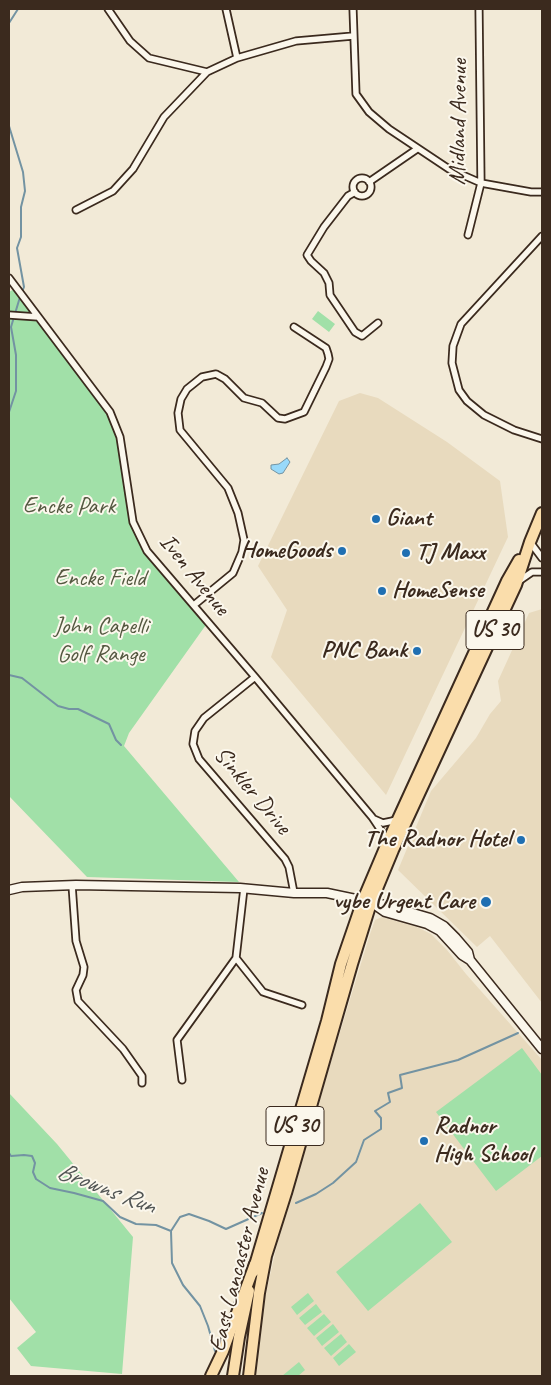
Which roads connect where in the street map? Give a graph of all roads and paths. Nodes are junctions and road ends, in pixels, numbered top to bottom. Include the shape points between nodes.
1 (108, 9) edge
2 (226, 9) edge
3 (353, 9) edge
4 (479, 9) edge
5 (353, 36) junction
6 (237, 58) junction
7 (207, 72) junction
8 (417, 149) junction
9 (369, 182) junction
10 (481, 183) junction
11 (355, 192) junction
12 (542, 192) edge
13 (76, 210) dead end
14 (468, 236) dead end
15 (542, 236) edge
16 (9, 278) edge
17 (9, 315) edge
18 (38, 317) junction
19 (378, 323) dead end
20 (294, 327) dead end
21 (541, 437) edge
22 (542, 513) edge
23 (530, 542) junction
24 (542, 558) edge
25 (542, 572) edge
26 (516, 584) junction
27 (194, 605) junction
28 (255, 677) junction
29 (372, 817) junction
30 (397, 820) junction
31 (388, 841) junction
32 (72, 885) junction
33 (244, 888) junction
34 (9, 890) edge
35 (294, 893) junction
36 (367, 901) junction
37 (236, 958) junction
38 (302, 1006) dead end
39 (542, 1048) edge
40 (182, 1080) dead end
41 (142, 1083) dead end
42 (255, 1264) junction
43 (211, 1376) edge
44 (234, 1376) edge
45 (249, 1376) edge

1 - 7 street via 130,41 149,58
2 - 6 street
3 - 5 street
4 - 10 street, Midland Avenue
5 - 6 street via 296,40
5 - 8 street via 356,94 369,112
6 - 7 street
7 - 13 street via 164,117 133,169 113,191
8 - 9 street
8 - 10 street via 449,169
9 - 11 street via 357,181
9 - 11 street via 371,190 368,194 360,196
10 - 12 street
10 - 14 street, Midland Avenue
11 - 19 street via 324,226 308,255 324,273 330,283 330,294 355,332 362,336
15 - 21 street via 461,324 452,356 456,382 467,401 503,425
16 - 18 street, Iven Avenue
17 - 18 street
18 - 27 street, Iven Avenue via 110,412 120,437 133,522 147,551
20 - 27 street via 326,348 329,359 309,406 302,414 278,418 262,403 244,398 216,374 202,377 187,389 181,399 178,413 180,430 228,488 244,540 232,572
22 - 23 highway, East Lancaster Avenue / US 30
23 - 24 street
23 - 26 highway, East Lancaster Avenue / US 30
23 - 30 highway, East Lancaster Avenue / US 30 via 507,581
25 - 26 street via 528,574
26 - 36 highway, East Lancaster Avenue / US 30
27 - 28 street, Iven Avenue
28 - 29 street, Iven Avenue
28 - 35 street, Sinkler Drive via 204,718 195,731 193,744 200,759 285,859
29 - 30 street via 383,823
29 - 31 street, Iven Avenue
30 - 31 highway, East Lancaster Avenue / US 30
31 - 36 highway, East Lancaster Avenue / US 30
32 - 33 main road
32 - 34 main road
32 - 41 street via 76,941 84,967 76,990 78,1001 123,1049 142,1076
33 - 35 main road
33 - 37 street
35 - 36 main road via 328,893
36 - 39 main road via 385,912 440,931 470,960
36 - 42 highway, East Lancaster Avenue / US 30 via 343,956
36 - 45 highway, East Lancaster Avenue / US 30 via 352,964 266,1256
37 - 38 street via 264,992
37 - 40 street via 177,1040
42 - 43 highway
42 - 44 highway, East Lancaster Avenue / US 30

